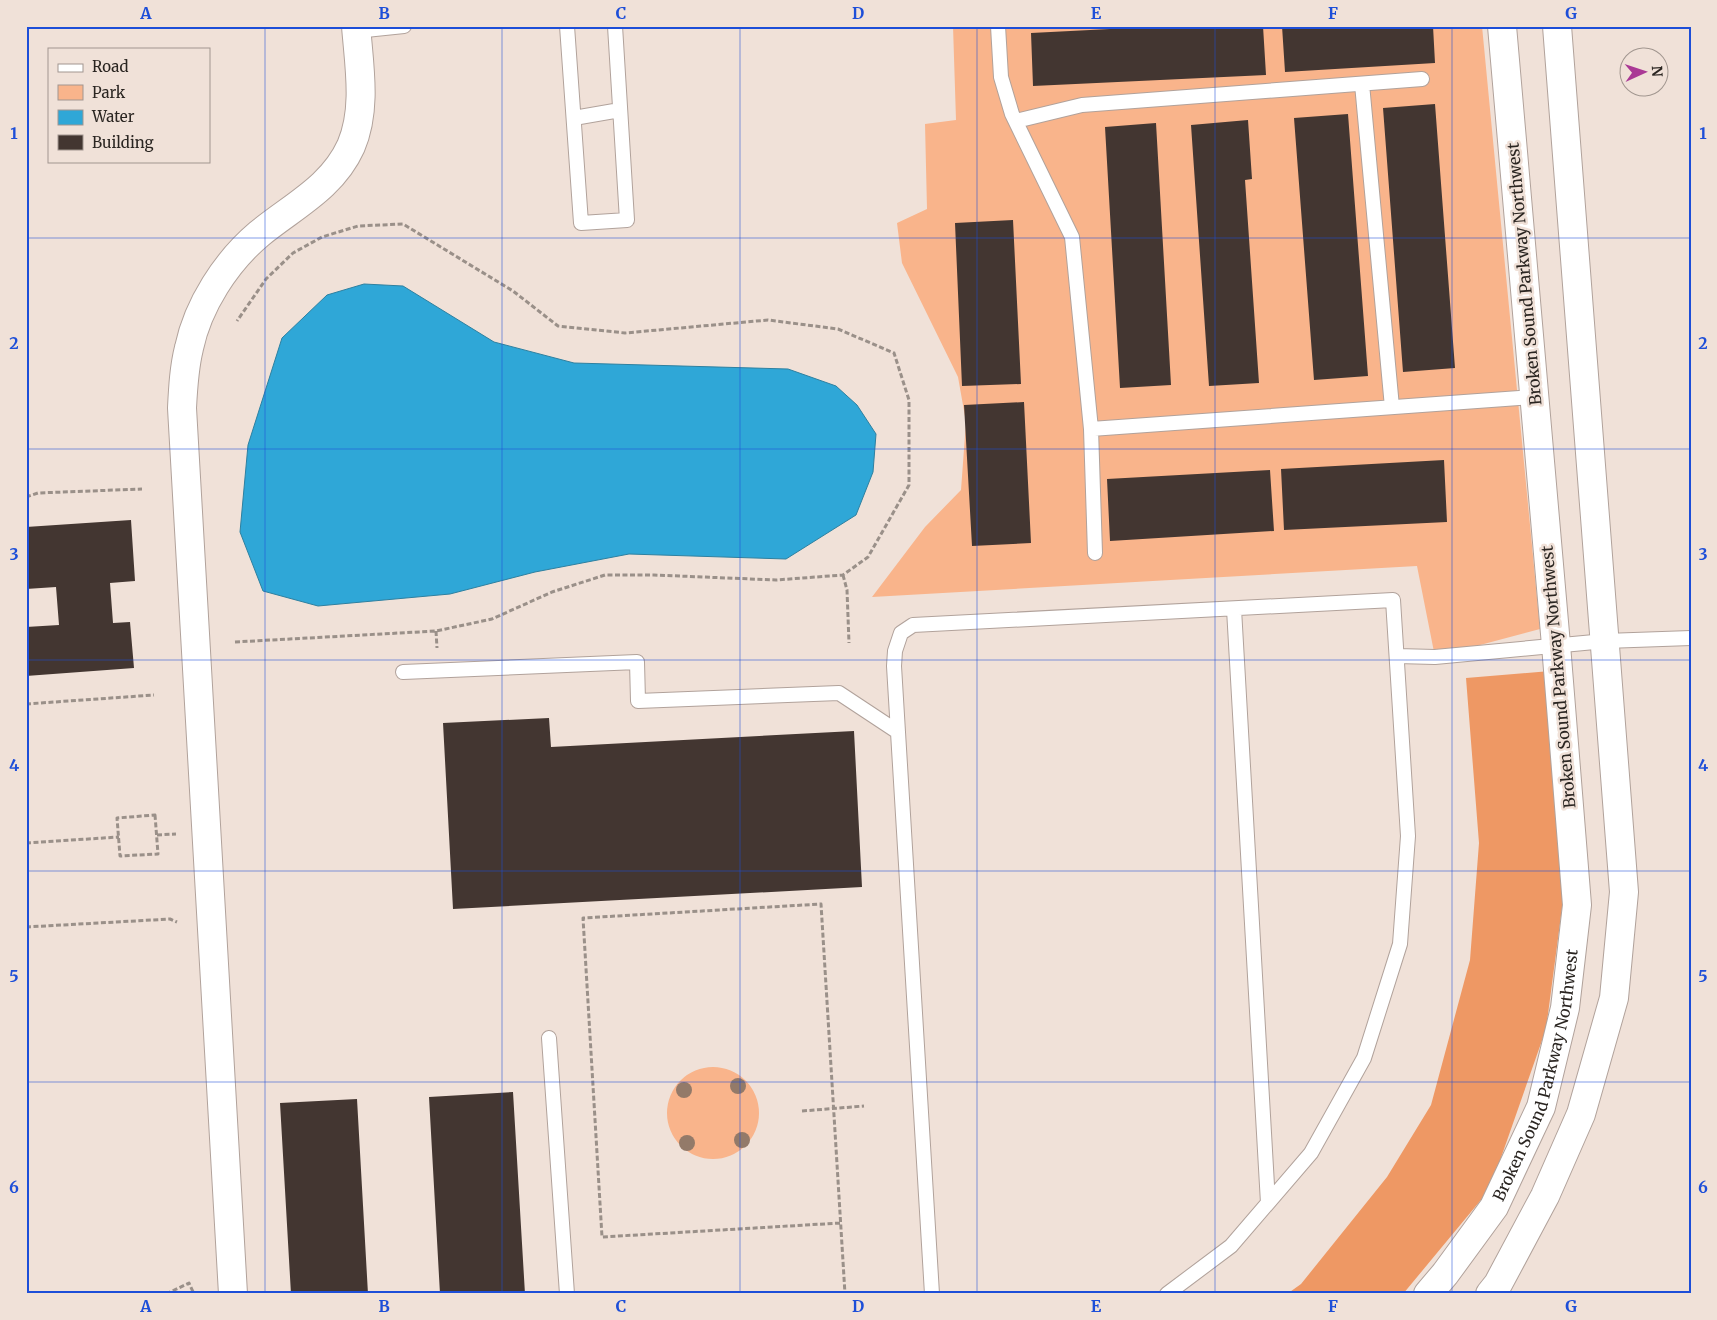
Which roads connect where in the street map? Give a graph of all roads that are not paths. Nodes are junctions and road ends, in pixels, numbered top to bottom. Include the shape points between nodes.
1 (404, 26) edge
2 (568, 26) edge
3 (615, 26) edge
4 (998, 26) edge
5 (1502, 26) edge
6 (1557, 26) edge
7 (356, 28) edge
8 (1422, 79) dead end
9 (1362, 84) junction
10 (620, 110) junction
11 (574, 118) junction
12 (1016, 120) junction
13 (1534, 397) junction
14 (1392, 407) junction
15 (1091, 429) junction
16 (1095, 553) dead end
17 (1234, 608) junction
18 (1691, 638) edge
19 (1605, 641) junction
20 (1556, 645) junction
21 (1397, 656) junction
22 (404, 672) dead end
23 (898, 732) junction
24 (549, 1038) dead end
25 (1268, 1203) junction
26 (233, 1294) edge
27 (567, 1294) edge
28 (932, 1294) edge
29 (1167, 1294) edge
30 (1428, 1294) edge
31 (1490, 1294) edge

1 - 7 lane
2 - 11 lane
3 - 10 lane
4 - 12 lane via 1001,77
5 - 13 street, Broken Sound Parkway Northwest
6 - 19 street
7 - 26 street via 361,89 358,123 351,145 328,181 258,234 235,258 200,313 189,346 183,383
8 - 9 lane
9 - 12 lane via 1082,105
9 - 14 lane
10 - 11 lane
10 - 11 lane via 626,220 581,223
12 - 15 lane via 1072,237
13 - 14 lane
13 - 20 street, Broken Sound Parkway Northwest
14 - 15 lane
15 - 16 lane
17 - 21 lane via 1394,600
17 - 23 lane via 913,625 901,633 895,651
17 - 25 lane
18 - 19 lane
19 - 20 lane
19 - 31 street via 1624,892 1614,998 1581,1114 1545,1196
20 - 21 lane via 1435,657
20 - 30 street, Broken Sound Parkway Northwest via 1577,905 1565,1008 1540,1107 1494,1207
21 - 25 lane via 1408,836 1400,944 1364,1058 1311,1153
22 - 23 lane via 637,662 638,701 839,694
23 - 28 lane
24 - 27 lane
25 - 29 lane via 1231,1246

